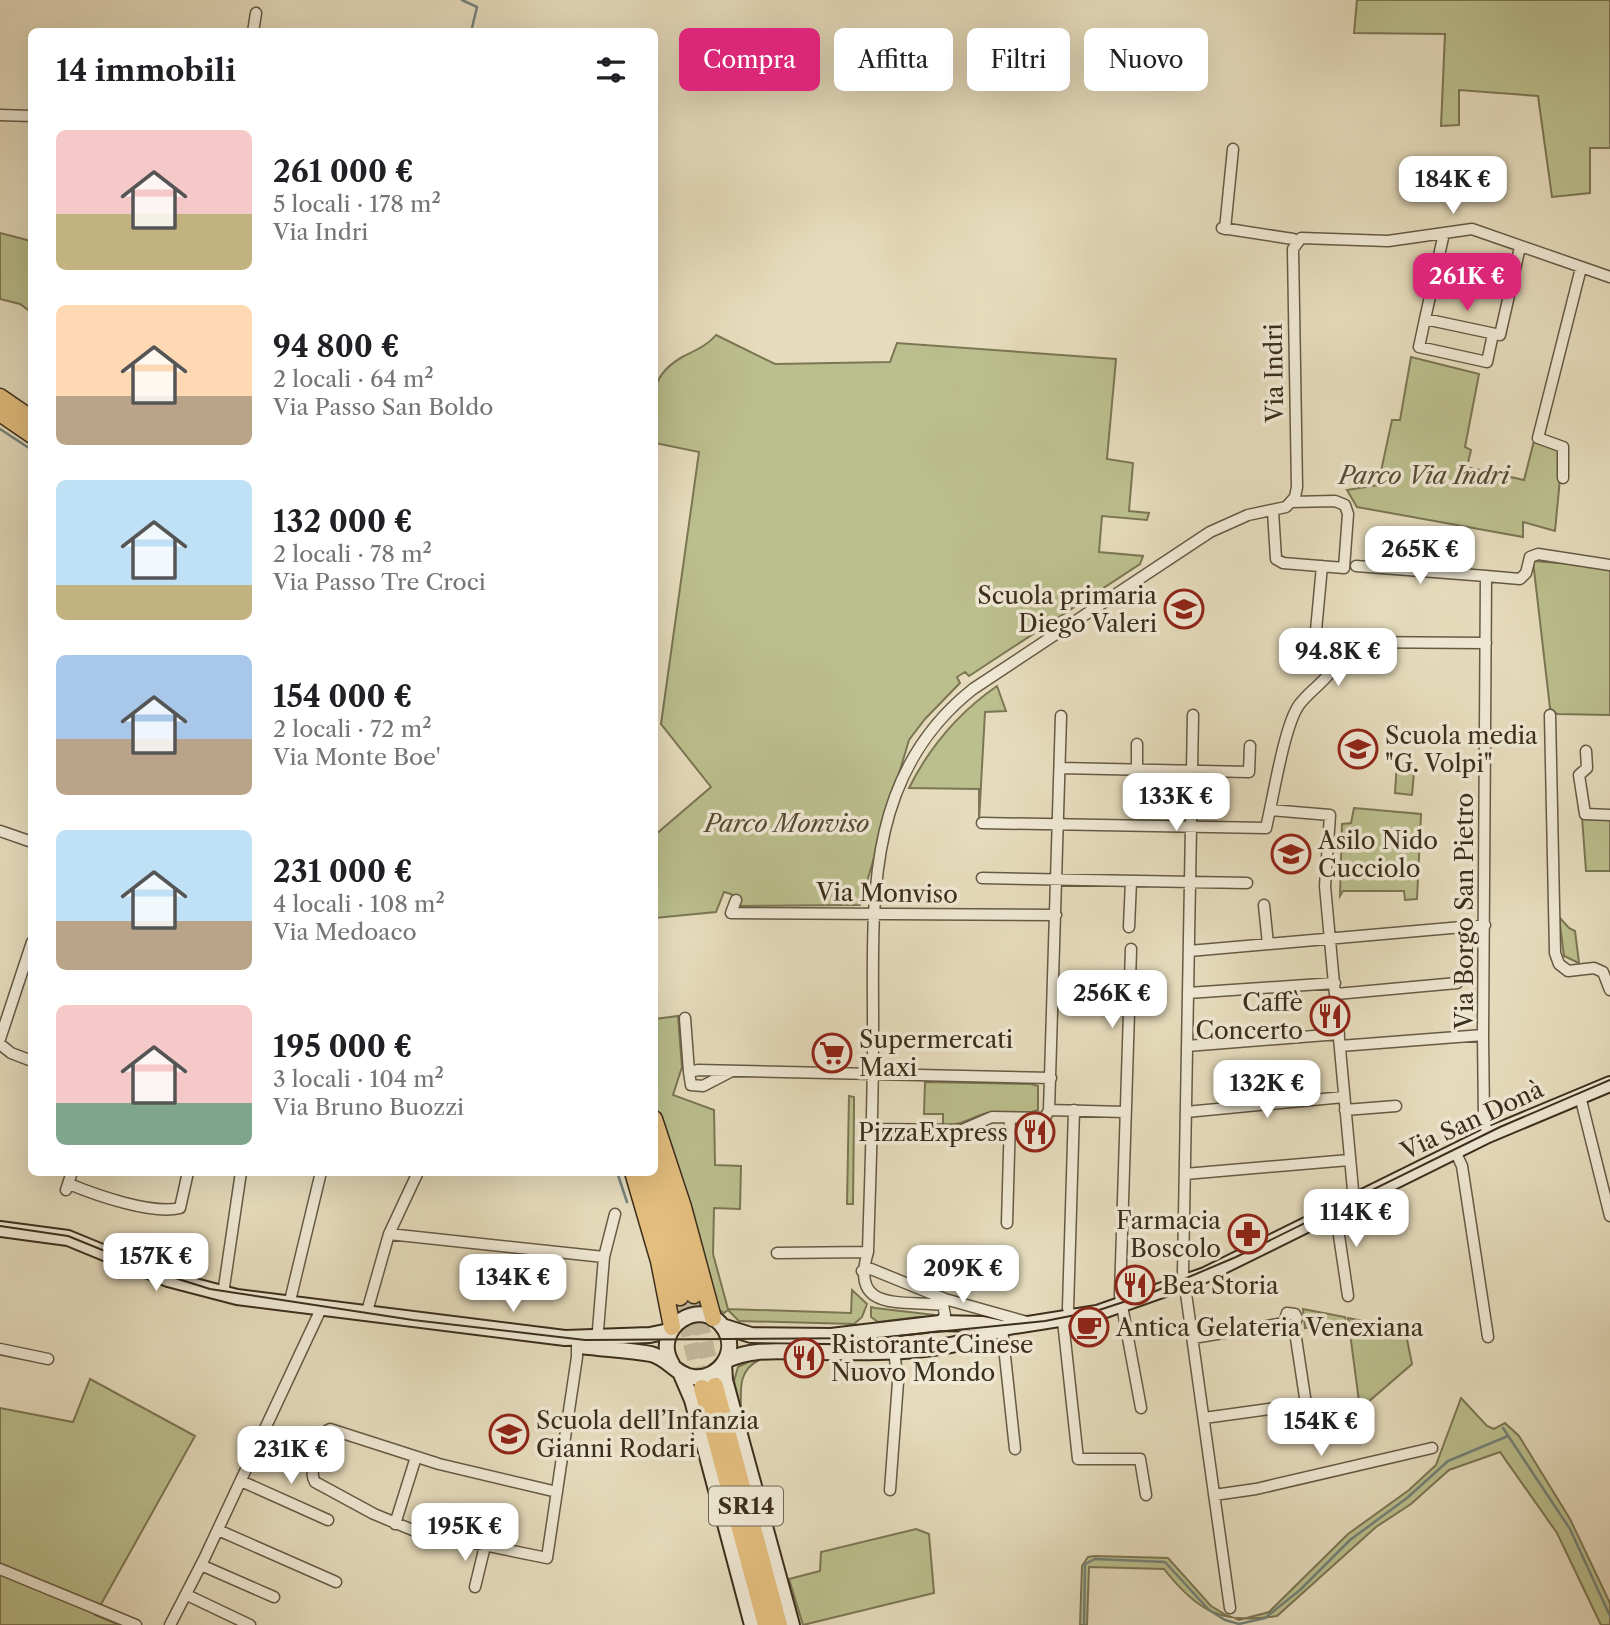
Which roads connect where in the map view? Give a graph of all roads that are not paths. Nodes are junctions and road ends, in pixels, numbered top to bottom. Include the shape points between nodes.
1 (257, 13) dead end
2 (254, 28) edge
3 (0, 115) edge
4 (28, 116) edge
5 (1233, 149) dead end
6 (1444, 233) junction
7 (1296, 242) junction
8 (1521, 247) junction
9 (1581, 268) junction
10 (1610, 277) edge
11 (1425, 319) junction
12 (1493, 334) junction
13 (0, 397) edge
14 (0, 413) edge
15 (28, 416) edge
16 (28, 432) edge
17 (1563, 478) dead end
18 (1291, 502) junction
19 (1273, 511) junction
20 (1610, 565) edge
21 (1322, 566) junction
22 (1356, 566) dead end
23 (1486, 576) junction
24 (1351, 642) dead end
25 (1486, 643) junction
26 (1193, 715) dead end
27 (1549, 715) dead end
28 (1061, 716) dead end
29 (1137, 744) dead end
30 (1250, 746) dead end
31 (1586, 751) dead end
32 (1060, 768) junction
33 (1137, 770) junction
34 (1192, 771) junction
35 (1270, 810) junction
36 (1610, 815) edge
37 (982, 822) dead end
38 (1059, 824) junction
39 (1191, 826) junction
40 (0, 831) edge
41 (28, 841) edge
42 (982, 878) dead end
43 (1058, 880) junction
44 (1130, 881) junction
45 (1190, 882) junction
46 (1247, 883) dead end
47 (736, 900) dead end
48 (1264, 905) dead end
49 (874, 914) junction
50 (1056, 915) junction
51 (1485, 925) junction
52 (1129, 927) dead end
53 (1331, 939) junction
54 (1268, 944) junction
55 (1130, 949) dead end
56 (1189, 951) junction
57 (28, 954) edge
58 (1457, 983) dead end
59 (1335, 989) junction
60 (1610, 990) edge
61 (1188, 993) junction
62 (685, 1018) dead end
63 (1339, 1034) junction
64 (1483, 1035) junction
65 (0, 1041) edge
66 (1187, 1046) junction
67 (1340, 1046) junction
68 (20, 1057) junction
69 (0, 1059) edge
70 (28, 1060) edge
71 (689, 1072) junction
72 (730, 1072) junction
73 (873, 1075) junction
74 (1051, 1078) junction
75 (1610, 1084) edge
76 (1580, 1096) junction
77 (1344, 1097) junction
78 (1396, 1106) dead end
79 (1049, 1110) junction
80 (1074, 1110) junction
81 (1345, 1110) junction
82 (1125, 1112) junction
83 (1186, 1112) junction
84 (1010, 1118) junction
85 (871, 1129) junction
86 (658, 1131) edge
87 (1488, 1135) junction
88 (1455, 1152) junction
89 (1349, 1160) junction
90 (658, 1173) edge
91 (1185, 1174) junction
92 (71, 1176) edge
93 (187, 1176) edge
94 (241, 1176) edge
95 (320, 1176) edge
96 (416, 1176) edge
97 (634, 1176) edge
98 (647, 1176) edge
99 (1354, 1202) junction
100 (1332, 1213) junction
101 (615, 1214) dead end
102 (1610, 1216) edge
103 (1007, 1223) dead end
104 (0, 1229) edge
105 (389, 1234) junction
106 (777, 1252) dead end
107 (868, 1252) junction
108 (604, 1256) junction
109 (862, 1271) junction
110 (877, 1271) junction
111 (1185, 1283) junction
112 (223, 1294) junction
113 (1348, 1296) dead end
114 (289, 1305) junction
115 (1123, 1305) junction
116 (977, 1308) junction
117 (321, 1309) junction
118 (366, 1315) junction
119 (1067, 1320) junction
120 (411, 1321) junction
121 (718, 1322) junction
122 (940, 1323) junction
123 (1038, 1325) junction
124 (1002, 1328) junction
125 (671, 1329) junction
126 (983, 1331) junction
127 (1488, 1337) dead end
128 (1193, 1338) junction
129 (578, 1342) junction
130 (596, 1343) junction
131 (0, 1349) edge
132 (894, 1351) junction
133 (48, 1359) dead end
134 (724, 1362) junction
135 (676, 1368) junction
136 (1142, 1408) dead end
137 (1204, 1418) junction
138 (1432, 1448) dead end
139 (1015, 1449) dead end
140 (416, 1457) junction
141 (241, 1481) junction
142 (890, 1490) dead end
143 (557, 1492) junction
144 (1146, 1495) dead end
145 (1214, 1495) junction
146 (328, 1520) dead end
147 (395, 1524) junction
148 (218, 1530) junction
149 (485, 1546) junction
150 (201, 1565) junction
151 (0, 1569) edge
152 (336, 1582) dead end
153 (475, 1587) dead end
154 (187, 1595) junction
155 (274, 1597) dead end
156 (1230, 1608) dead end
157 (136, 1625) edge
158 (170, 1625) edge
159 (250, 1625) edge
160 (752, 1625) edge
161 (766, 1625) edge
162 (779, 1625) edge
163 (792, 1625) edge

1 - 2 street
3 - 4 street
5 - 7 street via 1222,228
6 - 7 street via 1373,242 1309,236
6 - 8 street via 1472,229
6 - 11 street
7 - 18 street, Via Indri via 1297,487
8 - 9 street
8 - 12 street via 1500,335
9 - 10 street
9 - 17 street via 1538,439 1563,447
11 - 12 street
11 - 12 street via 1419,347 1487,362
13 - 15 main road
14 - 16 main road
18 - 19 street
18 - 21 street via 1335,501 1347,509 1344,568
19 - 21 street via 1276,559
19 - 49 street via 1248,515 1210,532 952,706 924,740 895,794 879,851
20 - 23 street via 1538,554 1530,557 1521,579
21 - 35 street via 1314,652 1338,654 1337,659 1331,673 1294,714
22 - 23 street
23 - 25 street, Via Borgo San Pietro
24 - 25 street
25 - 51 street, Via Borgo San Pietro
26 - 34 street
27 - 60 street via 1555,953 1559,964 1569,971 1594,968 1603,972
28 - 32 street
29 - 33 street
30 - 34 street via 1249,772
31 - 36 street via 1587,768 1579,775 1585,814
32 - 33 street
32 - 38 street
33 - 34 street
34 - 39 street
35 - 39 street via 1265,828
35 - 53 street via 1330,815 1325,886
37 - 38 street
38 - 39 street
38 - 43 street
39 - 45 street
40 - 41 street
42 - 43 street
43 - 44 street
43 - 50 street
44 - 45 street
44 - 52 street
45 - 46 street
45 - 56 street
47 - 49 street, Via Monviso via 730,913
48 - 54 street
49 - 50 street, Via Monviso
49 - 73 street
50 - 74 street
51 - 53 street
51 - 64 street, Via Borgo San Pietro
53 - 54 street
53 - 59 street
54 - 56 street
55 - 82 street
56 - 61 street
57 - 65 street
58 - 59 street
59 - 61 street
59 - 63 street
61 - 66 street
62 - 71 street
63 - 66 street
63 - 67 street
64 - 67 street
64 - 87 street, Via Borgo San Pietro
65 - 68 street
66 - 83 street
67 - 77 street
68 - 69 street
68 - 70 street
71 - 72 street
71 - 72 street via 688,1081 697,1087
72 - 73 street
73 - 74 street
73 - 85 street
74 - 79 street
75 - 76 main road, Via San Donà
76 - 87 main road, Via San Donà
76 - 102 street
77 - 81 street
77 - 83 street
78 - 81 street
79 - 80 street
79 - 84 street via 1045,1118
80 - 82 street
80 - 119 street
81 - 89 street
82 - 115 street
83 - 91 street
84 - 85 street via 992,1117 962,1130
84 - 103 street
85 - 107 street
86 - 121 main road
87 - 88 main road, Via San Donà
88 - 99 main road, Via San Donà
88 - 127 street via 1462,1166
89 - 91 street
89 - 99 street
90 - 98 main road via 687,1296
91 - 111 street
92 - 93 street via 68,1187 170,1210 180,1208
94 - 112 street
95 - 114 street
96 - 105 street
97 - 125 main road via 659,1261
99 - 100 main road, Via San Donà
100 - 111 main road, Via San Donà
100 - 113 street
101 - 108 street
104 - 112 main road, Via San Donà via 68,1238 168,1279
105 - 108 street
105 - 118 street
106 - 107 street
107 - 109 street
107 - 110 street
108 - 130 street
109 - 110 street
109 - 122 street via 865,1286 878,1298 943,1305
110 - 116 street
111 - 115 main road, Via San Donà
111 - 128 street
112 - 114 main road, Via San Donà
114 - 117 main road, Via San Donà
115 - 119 main road, Via San Donà
115 - 136 street
116 - 123 street
116 - 126 street
117 - 118 main road, Via San Donà
117 - 141 street
118 - 120 main road, Via San Donà
119 - 123 main road, Via San Donà
119 - 144 street via 1077,1459 1140,1459
120 - 129 main road, Via San Donà
120 - 129 main road, Via San Donà
121 - 122 main road, Via San Donà via 746,1334 820,1336
121 - 125 main road, Via San Donà via 691,1315
121 - 134 main road via 729,1340
122 - 126 main road, Via San Donà
123 - 124 main road, Via San Donà
124 - 126 main road, Via San Donà
124 - 139 street
125 - 130 main road, Via San Donà
125 - 135 main road via 666,1345
126 - 132 main road, Via San Donà
128 - 137 street
128 - 137 street via 1289,1324 1306,1404
129 - 130 main road, Via San Donà
129 - 143 street
130 - 135 main road, Via San Donà via 654,1355
131 - 133 street
132 - 134 main road, Via San Donà via 754,1351
132 - 142 street via 898,1382
134 - 135 main road, Via San Donà via 706,1376 693,1377
134 - 163 main road via 725,1380
135 - 160 main road via 692,1400
137 - 145 street
138 - 145 street
140 - 143 street
140 - 147 street
140 - 147 street via 333,1430 323,1434 312,1472 315,1482
141 - 146 street
141 - 148 street
143 - 149 street via 547,1558
145 - 156 street
147 - 149 street
148 - 150 street
148 - 152 street
149 - 153 street
150 - 154 street
150 - 155 street
151 - 157 street
154 - 158 street
154 - 159 street
161 - 162 main road, SR14 via 708,1387

